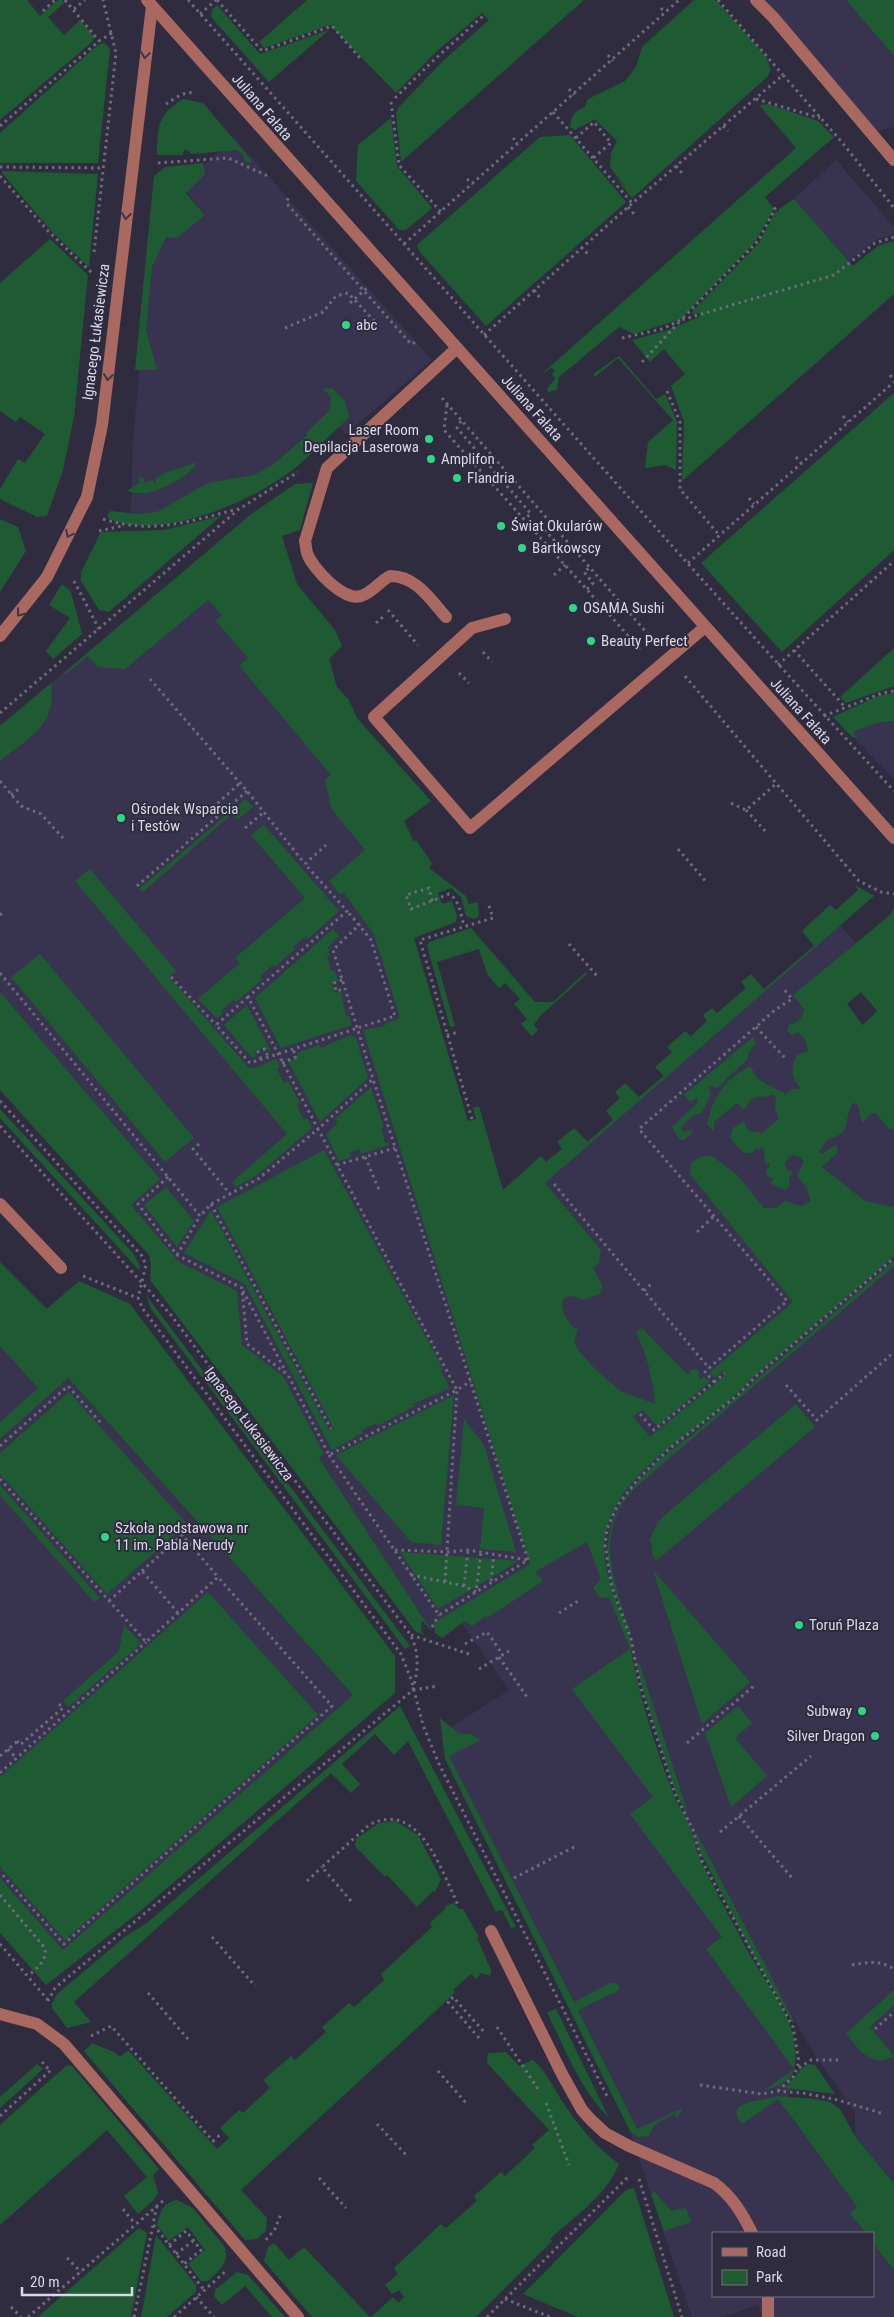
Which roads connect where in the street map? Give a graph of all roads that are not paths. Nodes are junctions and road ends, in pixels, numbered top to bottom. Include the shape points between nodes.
1 (756, 0) edge
2 (149, 3) edge
3 (894, 160) edge
4 (457, 348) junction
5 (446, 617) dead end
6 (505, 619) dead end
7 (705, 627) junction
8 (0, 636) edge
9 (894, 838) edge
10 (0, 1204) edge
11 (61, 1268) road end
12 (490, 1931) dead end
13 (0, 2014) edge
14 (751, 2232) edge
15 (768, 2297) edge
16 (298, 2317) edge
17 (768, 2317) edge

1 - 3 street
2 - 4 street, Juliana Fałata
2 -> 8 street, Ignacego Łukasiewicza via 102,425 86,497 47,577
4 - 5 street via 327,468 305,541 307,553 316,567 344,594 352,598 361,597 390,576 407,578
4 - 7 street, Juliana Fałata
6 - 7 street via 472,628 374,717 470,828
7 - 9 street, Juliana Fałata
10 - 11 street
12 - 14 street via 562,2074 591,2120 620,2142 706,2178 725,2191
13 - 16 street via 36,2024 64,2044
15 - 17 street

